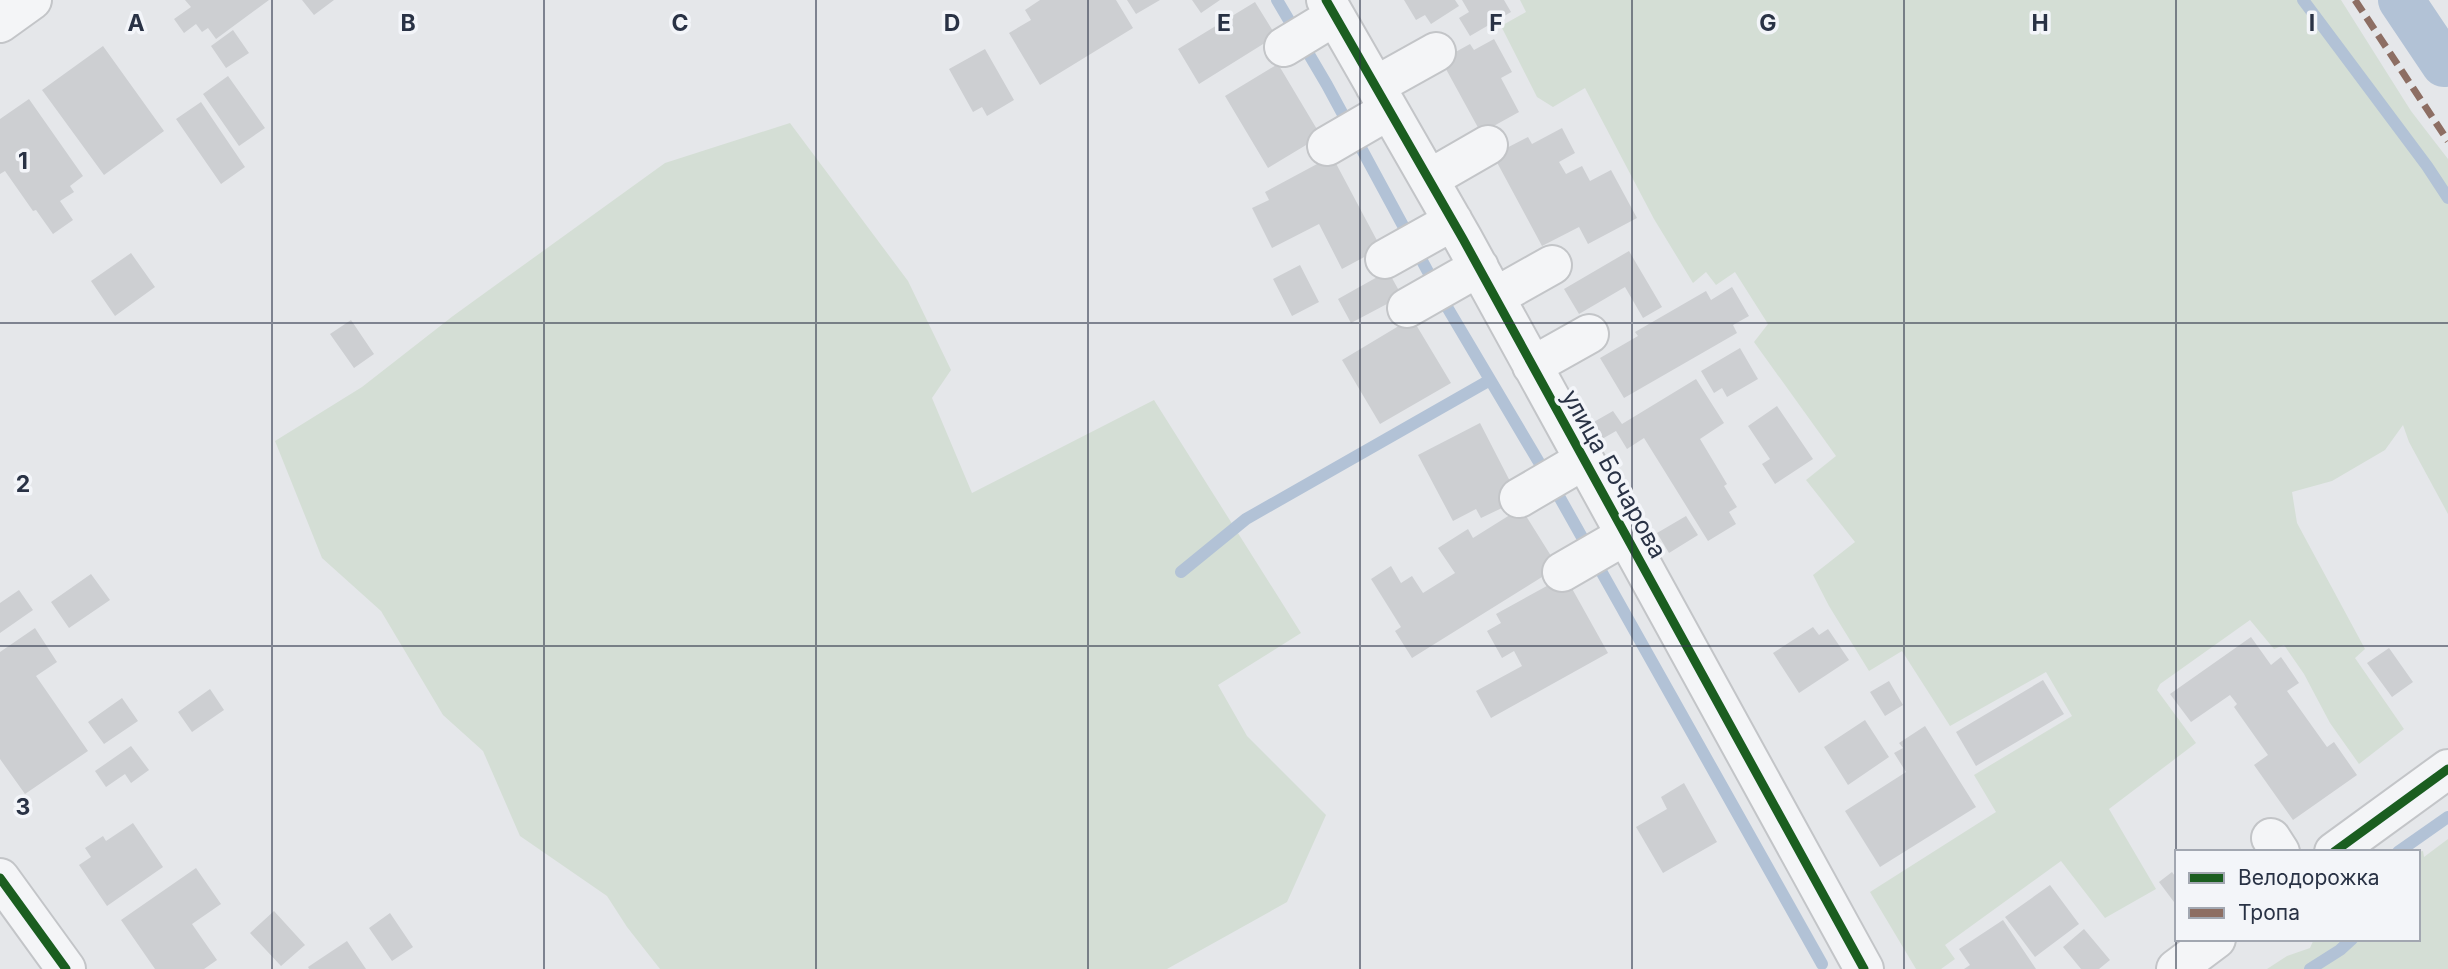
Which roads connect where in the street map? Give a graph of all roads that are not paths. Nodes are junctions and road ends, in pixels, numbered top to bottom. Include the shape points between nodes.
1 (32, 0) edge
2 (1330, 8) edge
3 (0, 23) edge
4 (1429, 41) dead end
5 (1284, 47) dead end
6 (1375, 87) junction
7 (1488, 145) dead end
8 (1327, 146) dead end
9 (1429, 179) junction
10 (1453, 220) junction
11 (1385, 259) dead end
12 (1552, 265) dead end
13 (1487, 282) junction
14 (1408, 308) dead end
15 (1588, 334) dead end
16 (1532, 366) junction
17 (1584, 460) junction
18 (1519, 498) dead end
19 (1626, 535) junction
20 (1562, 572) dead end
21 (2448, 769) edge
22 (2337, 850) edge
23 (0, 878) edge
24 (2213, 941) edge
25 (65, 969) edge
26 (1864, 969) edge
27 (2176, 969) edge

1 - 3 street
2 - 5 street
2 - 6 street, улица Бочарова
4 - 6 street
6 - 8 street
6 - 9 street, улица Бочарова
7 - 9 street
9 - 10 street, улица Бочарова
10 - 11 street
10 - 13 street, улица Бочарова
12 - 13 street
13 - 14 street
13 - 16 street, улица Бочарова
15 - 16 street
16 - 17 street, улица Бочарова
17 - 18 street
17 - 19 street, улица Бочарова
19 - 20 street
19 - 26 street, улица Бочарова
21 - 22 street
23 - 25 street
24 - 27 street

